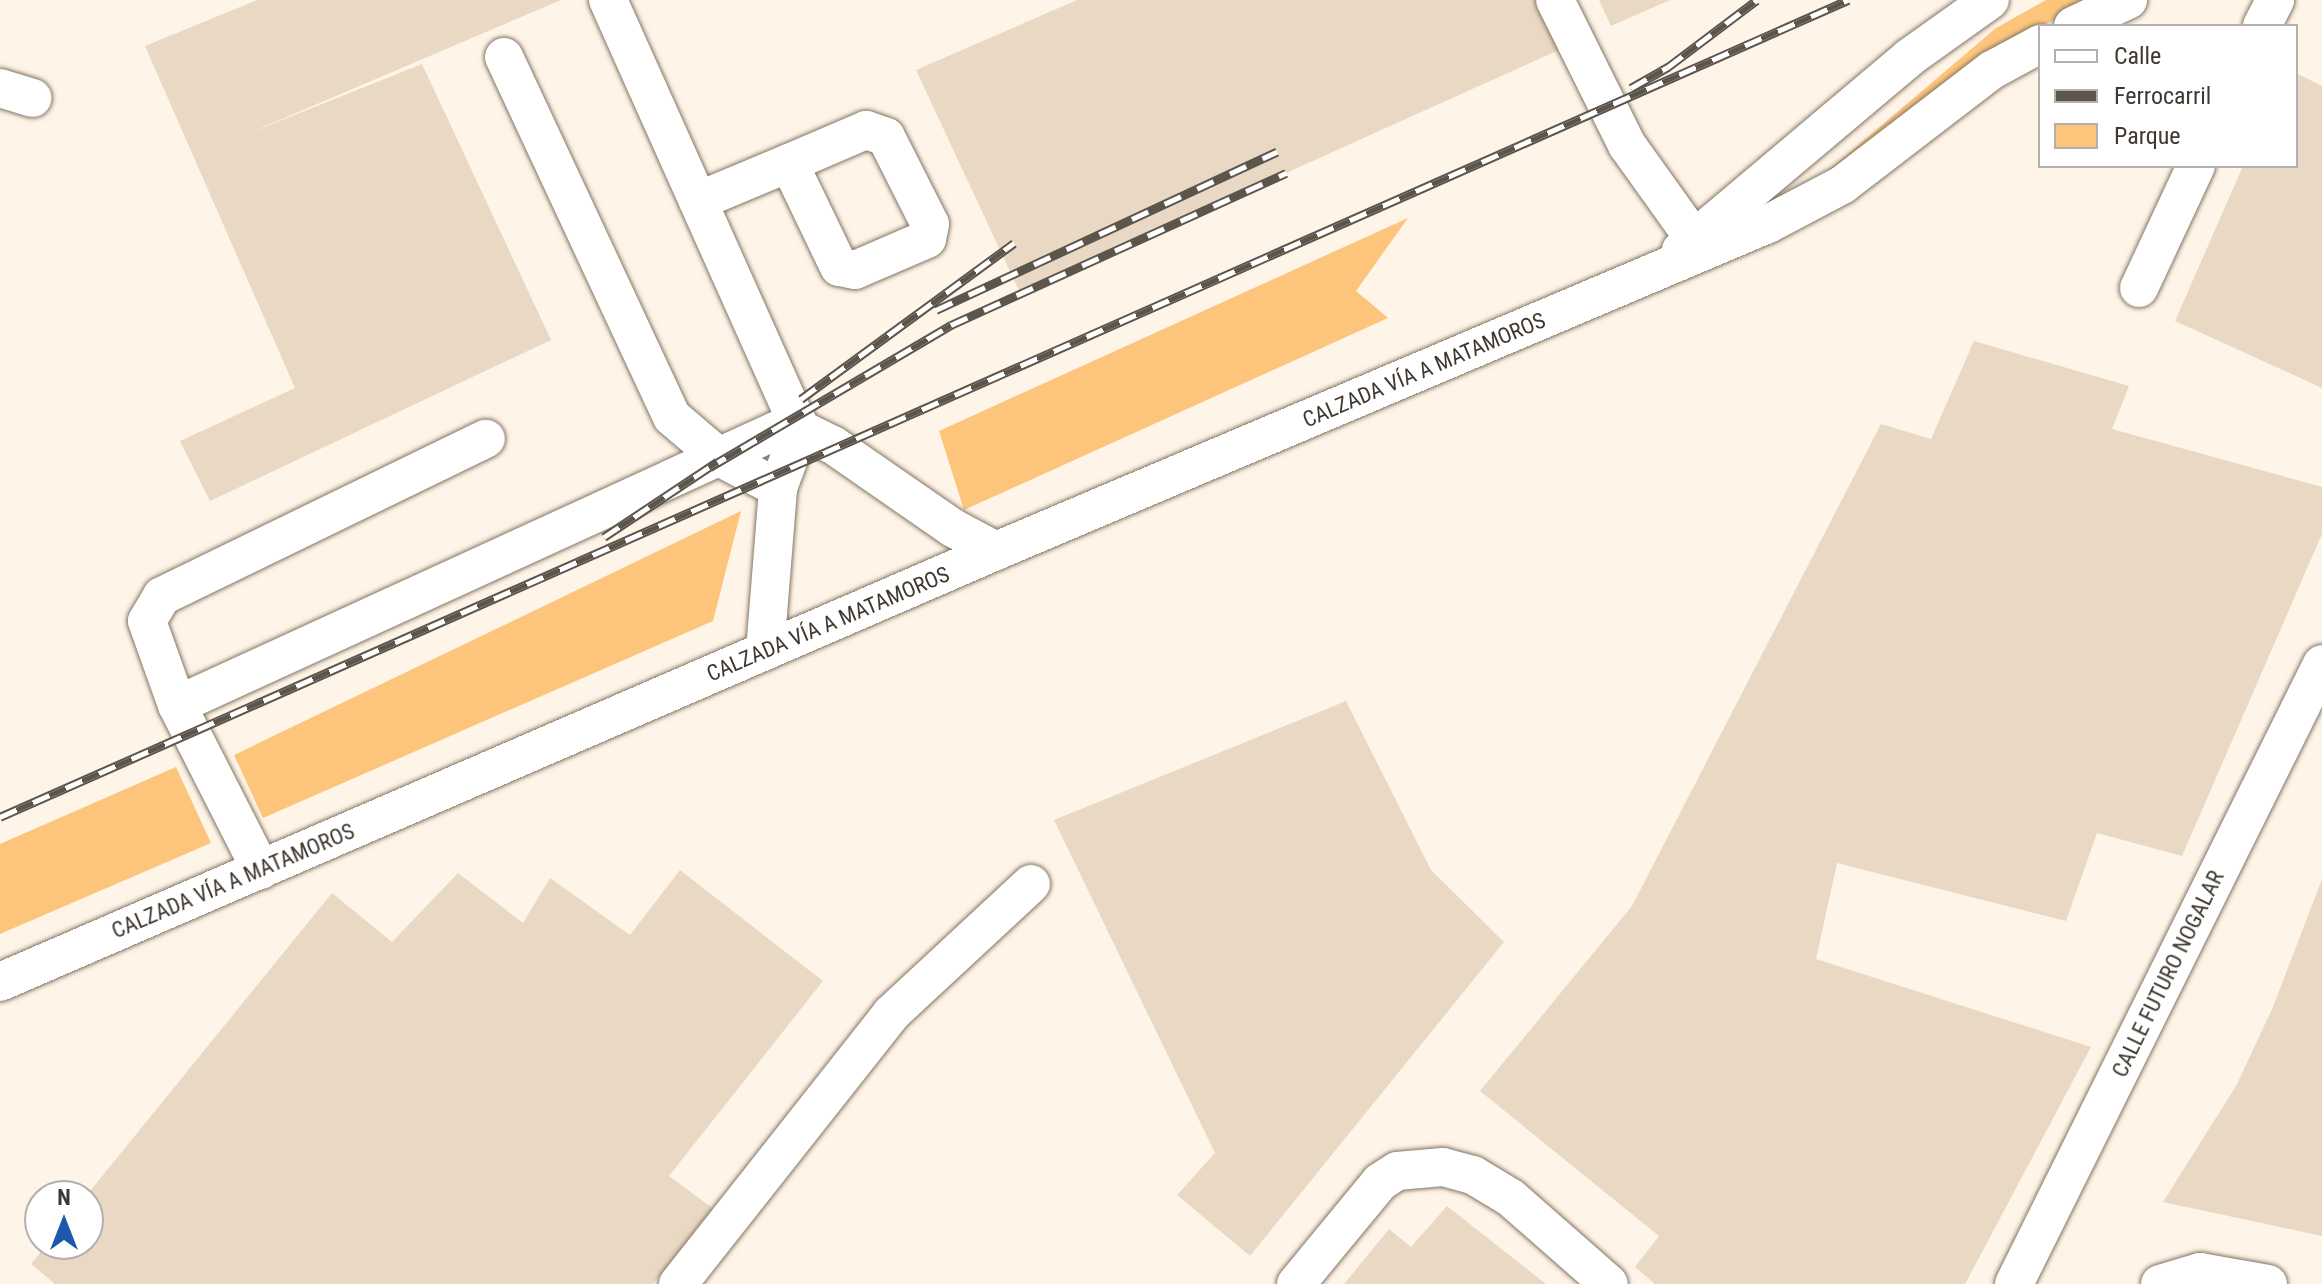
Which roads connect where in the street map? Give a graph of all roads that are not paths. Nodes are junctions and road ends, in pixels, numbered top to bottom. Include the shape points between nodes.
1 (608, 0) edge
2 (1555, 0) edge
3 (1990, 0) edge
4 (2128, 0) edge
5 (2275, 0) edge
6 (2077, 24) edge
7 (2263, 24) edge
8 (2038, 45) edge
9 (504, 57) dead end
10 (789, 163) dead end
11 (2195, 168) edge
12 (698, 201) junction
13 (1699, 244) junction
14 (2139, 288) dead end
15 (798, 425) junction
16 (486, 439) dead end
17 (719, 457) junction
18 (778, 488) junction
19 (996, 551) junction
20 (765, 651) junction
21 (2322, 664) edge
22 (177, 705) junction
23 (261, 870) junction
24 (1031, 884) dead end
25 (0, 982) edge
26 (678, 1284) edge
27 (1296, 1284) edge
28 (1609, 1284) edge
29 (2014, 1284) edge
30 (2160, 1284) edge
31 (2268, 1284) edge

1 - 12 street
2 - 13 street via 1627,145
3 - 13 street, CALZADA VÍA A MATAMOROS via 1910,57
4 - 6 street
5 - 7 street
8 - 13 street, CALZADA VÍA A MATAMOROS via 1992,70 1842,185
9 - 17 street via 672,417
10 - 12 street
11 - 14 street
12 - 15 street
13 - 19 street, CALZADA VÍA A MATAMOROS via 1658,270
15 - 17 street
15 - 18 street
15 - 19 street
16 - 22 street via 162,596 147,621
17 - 18 street
17 - 22 street
18 - 20 street
19 - 20 street, CALZADA VÍA A MATAMOROS
20 - 23 street, CALZADA VÍA A MATAMOROS
21 - 29 street, CALLE FUTURO NOGALAR
22 - 23 street
23 - 25 street, CALZADA VÍA A MATAMOROS
24 - 26 street via 891,1014
27 - 28 street via 1380,1182 1397,1171 1443,1167 1473,1175 1511,1198
30 - 31 street via 2200,1272

